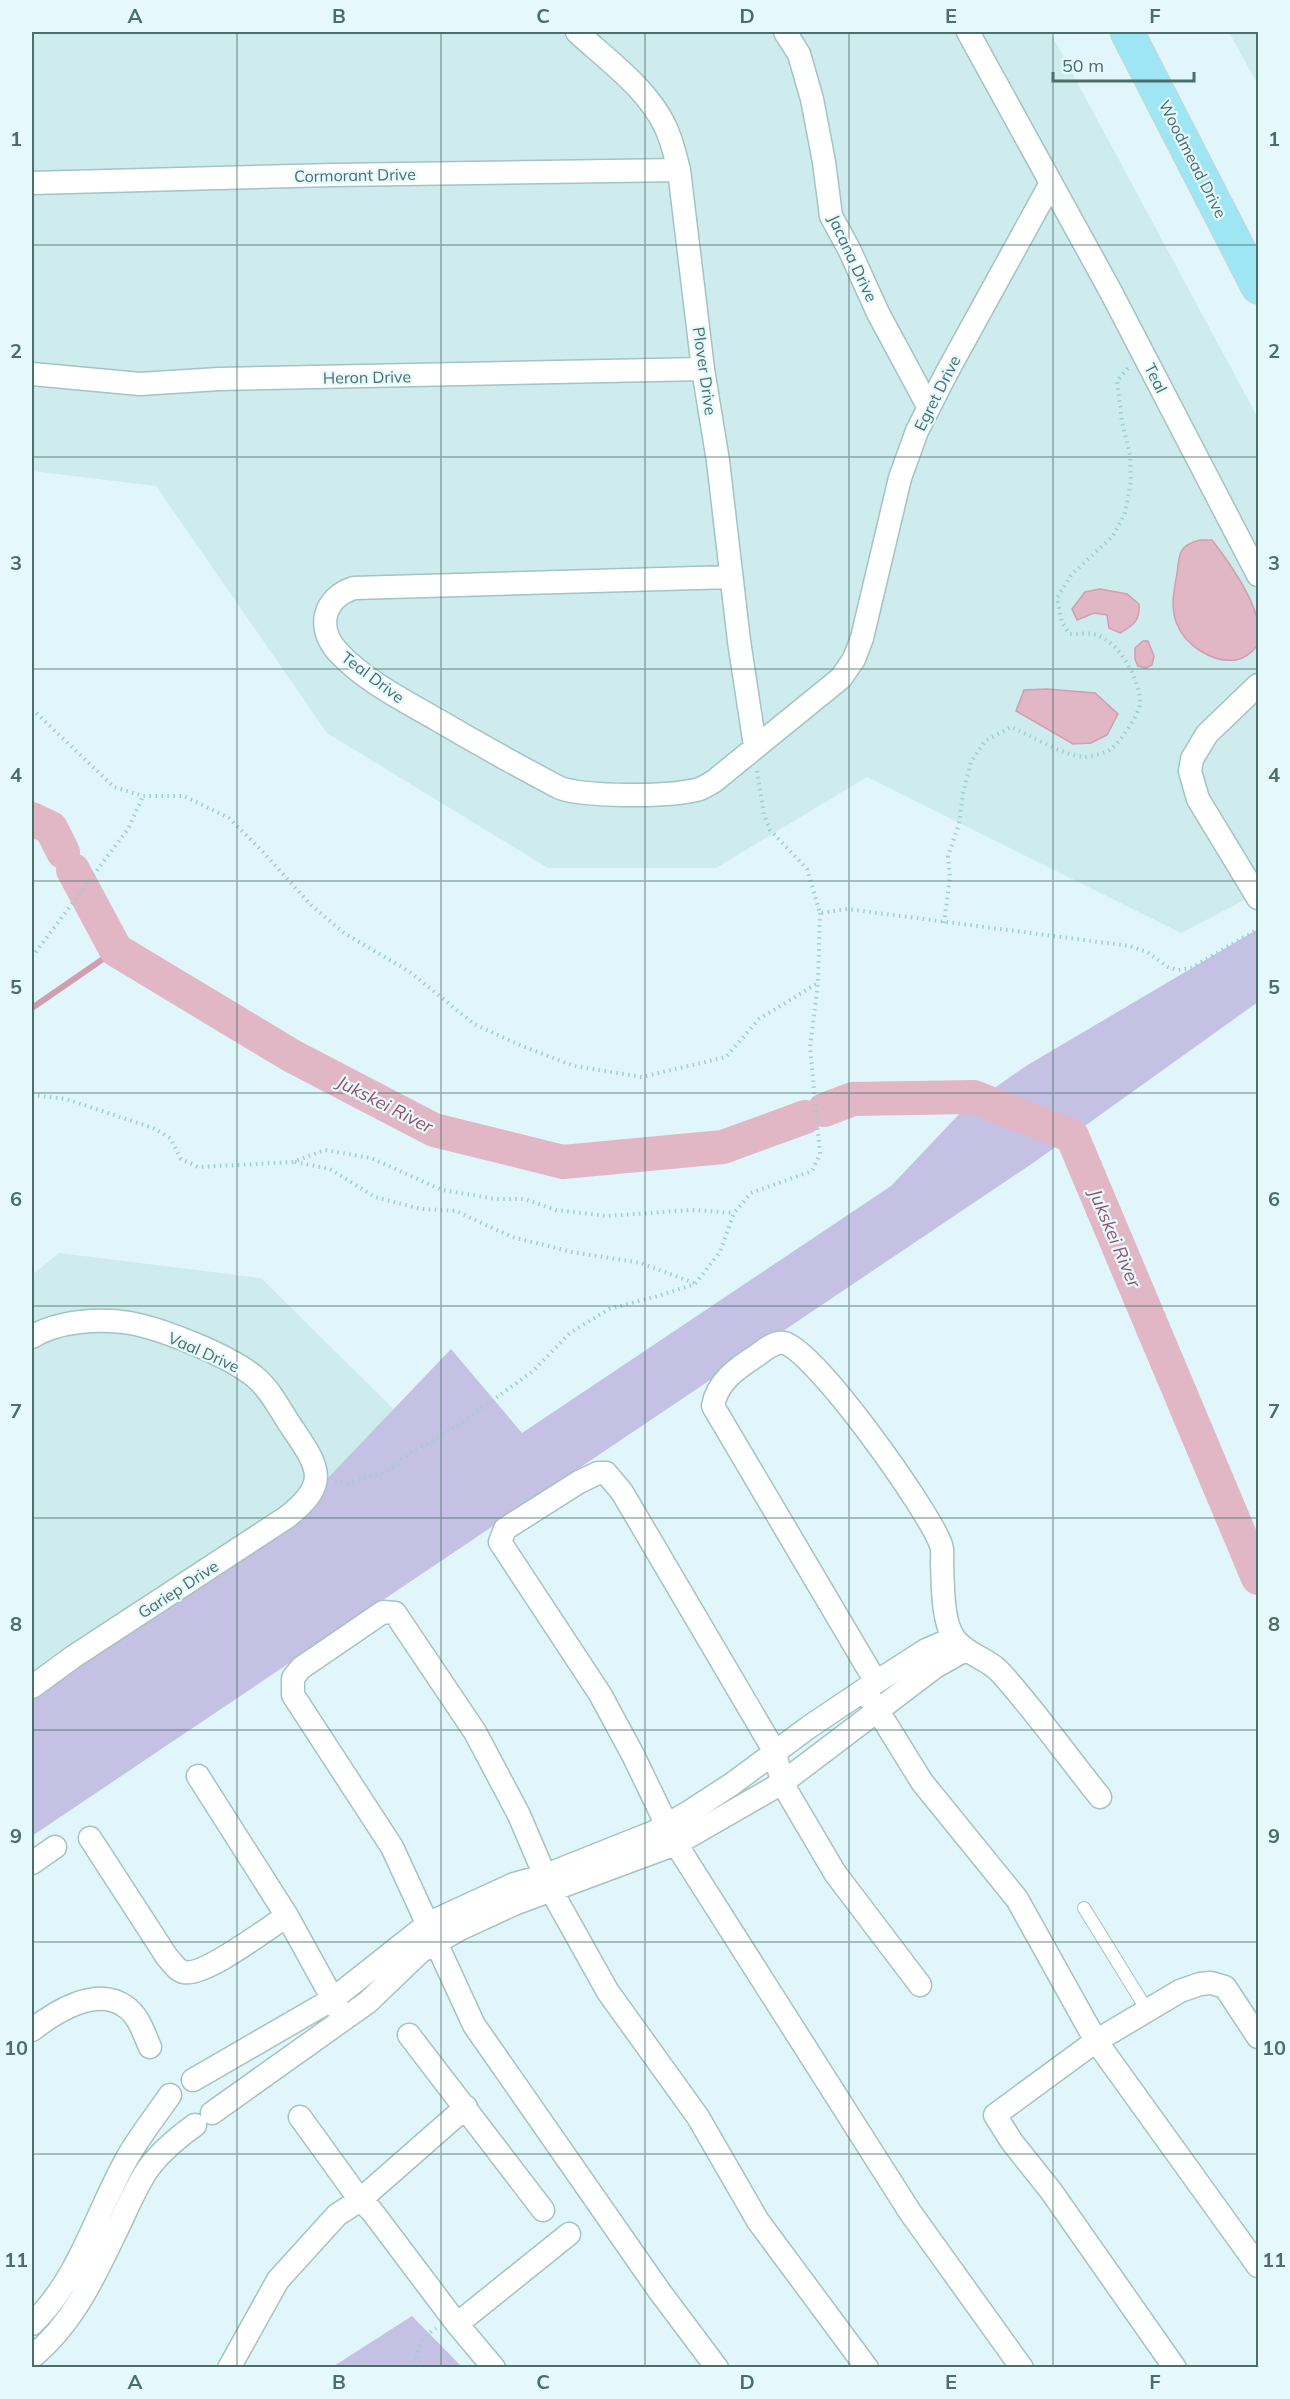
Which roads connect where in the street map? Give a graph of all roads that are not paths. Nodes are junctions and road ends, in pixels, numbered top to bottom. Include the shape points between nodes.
1 (577, 32) edge
2 (785, 32) edge
3 (968, 32) edge
4 (1127, 32) edge
5 (679, 170) junction
6 (32, 183) edge
7 (1051, 183) junction
8 (1258, 287) edge
9 (704, 369) junction
10 (32, 374) edge
11 (928, 406) junction
12 (1258, 575) edge
13 (731, 577) junction
14 (1258, 686) edge
15 (755, 746) junction
16 (1258, 898) edge
17 (32, 1337) edge
18 (315, 1482) joint
19 (959, 1644) junction
20 (871, 1686) junction
21 (32, 1687) edge
22 (877, 1710) junction
23 (775, 1752) junction
24 (198, 1776) dead end
25 (782, 1783) junction
26 (1100, 1797) dead end
27 (672, 1834) junction
28 (90, 1838) dead end
29 (55, 1847) dead end
30 (32, 1863) edge
31 (548, 1883) junction
32 (1084, 1908) dead end
33 (287, 1916) junction
34 (433, 1932) junction
35 (920, 1985) dead end
36 (333, 1999) junction
37 (1147, 2010) junction
38 (344, 2019) junction
39 (34, 2021) edge
40 (409, 2035) dead end
41 (1258, 2037) edge
42 (1096, 2041) junction
43 (150, 2048) dead end
44 (193, 2080) junction
45 (170, 2095) junction
46 (466, 2107) junction
47 (300, 2117) dead end
48 (204, 2119) junction
49 (360, 2200) junction
50 (543, 2210) dead end
51 (569, 2234) dead end
52 (1258, 2266) edge
53 (453, 2320) junction
54 (32, 2322) edge
55 (52, 2341) junction
56 (32, 2357) edge
57 (229, 2367) edge
58 (494, 2367) edge
59 (717, 2367) edge
60 (867, 2367) edge
61 (1022, 2367) edge
62 (1175, 2367) edge

1 - 5 street, Plover Drive via 652,105 666,126
2 - 11 street, Jacana Drive via 799,54 812,99 831,216
3 - 7 street
4 - 8 main road, Woodmead Drive
5 - 6 street, Cormorant Drive
5 - 9 street, Plover Drive
7 - 11 street, Egret Drive
7 - 12 street, Teal
9 - 10 street, Heron Drive via 140,384
9 - 13 street, Plover Drive
11 - 15 street, Egret Drive via 900,478 854,659 841,678
13 - 15 street, Plover Drive
13 - 15 street, Teal Drive via 354,588 331,603 326,628 339,653 391,694 570,792 678,793 699,789
14 - 16 street via 1207,734 1192,759 1190,771 1198,799
17 - 18 street, Vaal Drive via 89,1322 130,1323 234,1362 258,1379 272,1398 314,1461
18 - 21 street, Gariep Drive via 305,1502 287,1517
19 - 20 street via 926,1650
19 - 20 street via 947,1615 942,1546 919,1504 855,1413 797,1351 783,1343 773,1345 723,1382 713,1406
19 - 22 street
19 - 26 street via 999,1670
20 - 22 street
20 - 23 street
22 - 25 street
22 - 42 street via 922,1782 1017,1899
23 - 25 street
23 - 27 street
23 - 27 street via 628,1502 606,1473 588,1477 505,1529 500,1542 600,1694
24 - 33 street
25 - 27 street
25 - 35 street via 835,1873
27 - 31 street
27 - 61 street via 910,2212
28 - 33 street via 180,1971 199,1971
29 - 30 street
31 - 34 street via 514,1904
31 - 34 street via 519,1815 475,1732 395,1613 383,1612 301,1668 293,1678 293,1695 392,1847
31 - 60 street via 608,1992 698,2117 758,2221
32 - 37 lane
33 - 36 street
34 - 36 street
34 - 38 street via 420,1952 381,1991
34 - 59 street via 474,2025 660,2292
36 - 38 street
36 - 44 street
37 - 41 street via 1180,1991 1211,1983 1231,1994
37 - 42 street
38 - 48 street
39 - 43 street via 74,2003 111,2000 126,2006
40 - 46 street
42 - 52 street
42 - 62 street via 995,2115
44 - 45 street via 179,2084
44 - 48 street via 209,2088 214,2104
45 - 48 street via 168,2103 180,2123
45 - 54 street via 126,2159 69,2276
46 - 49 street
46 - 50 street
47 - 49 street
48 - 55 street via 170,2144 149,2168 85,2294
49 - 53 street
49 - 57 street via 337,2215 278,2280
51 - 53 street
53 - 58 street
54 - 55 street
55 - 56 street

